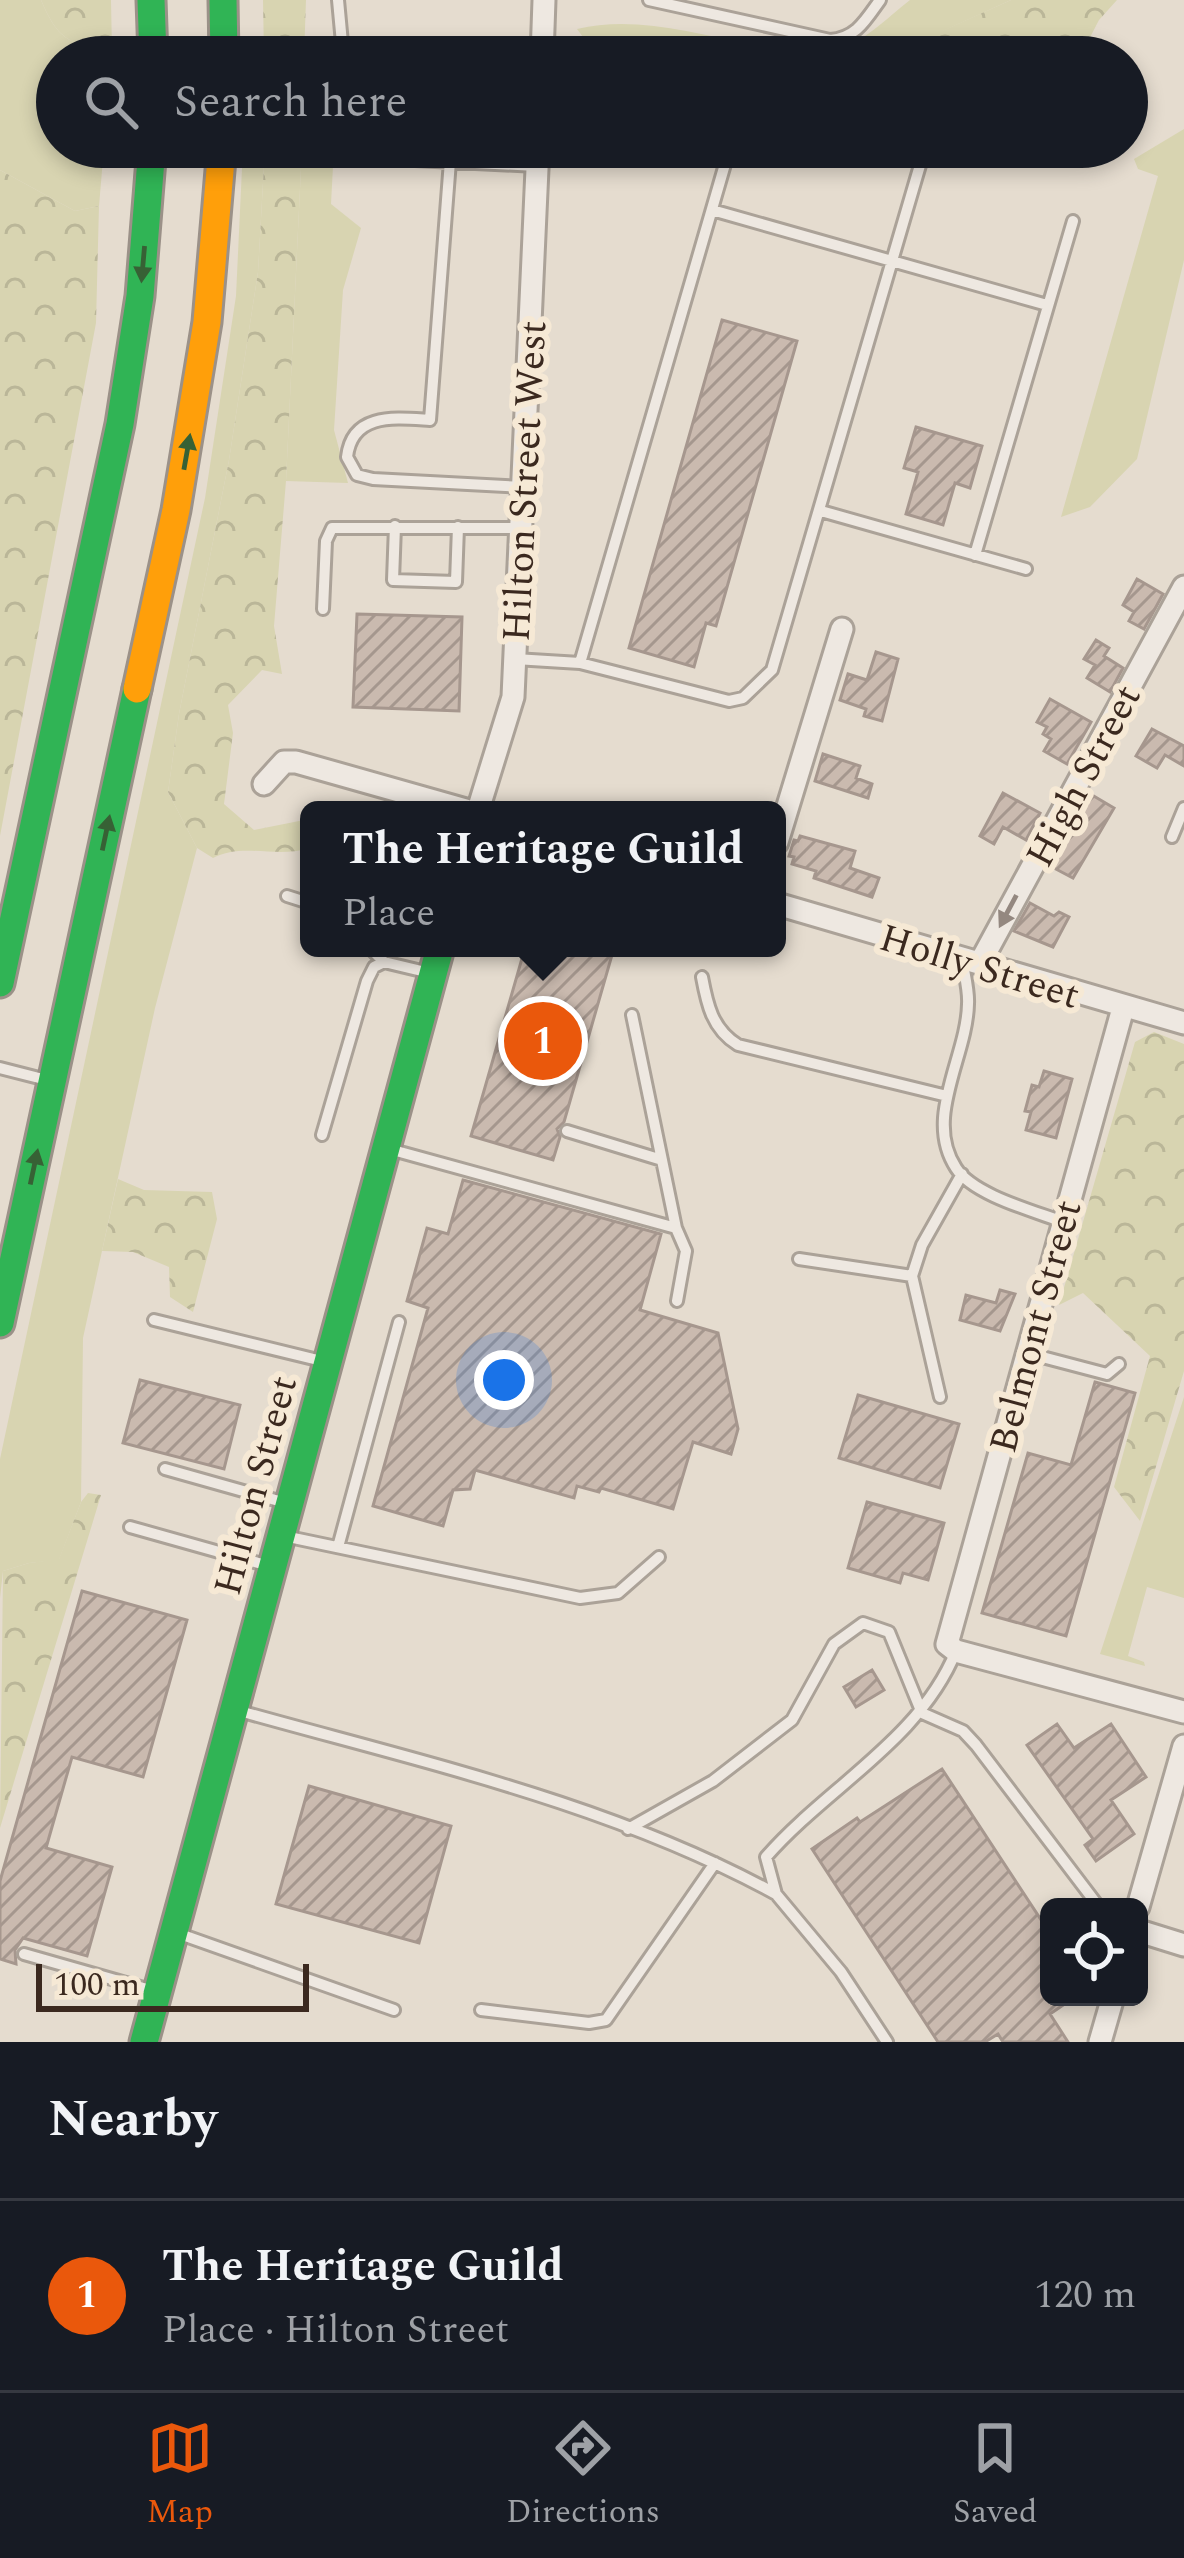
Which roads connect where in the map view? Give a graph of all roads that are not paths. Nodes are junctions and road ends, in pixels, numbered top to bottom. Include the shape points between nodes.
1 (151, 0) edge
2 (223, 0) edge
3 (338, 0) edge
4 (544, 0) edge
5 (649, 0) edge
6 (880, 0) edge
7 (152, 36) edge
8 (224, 36) edge
9 (341, 36) edge
10 (543, 36) edge
11 (812, 36) edge
12 (851, 36) edge
13 (150, 168) edge
14 (220, 168) edge
15 (448, 168) edge
16 (537, 168) edge
17 (724, 168) edge
18 (919, 168) edge
19 (712, 210) junction
20 (1072, 221) dead end
21 (892, 261) junction
22 (1047, 305) junction
23 (523, 487) junction
24 (820, 511) junction
25 (395, 526) junction
26 (458, 527) junction
27 (521, 528) junction
28 (975, 555) junction
29 (1026, 569) dead end
30 (1184, 587) edge
31 (322, 608) dead end
32 (842, 628) dead end
33 (515, 659) junction
34 (580, 663) junction
35 (264, 784) dead end
36 (434, 801) edge
37 (481, 801) edge
38 (1184, 808) edge
39 (786, 812) edge
40 (1172, 836) dead end
41 (287, 896) dead end
42 (300, 900) edge
43 (786, 907) edge
44 (379, 957) edge
45 (436, 961) edge
46 (971, 961) junction
47 (384, 962) junction
48 (702, 976) dead end
49 (0, 983) edge
50 (1123, 1008) junction
51 (632, 1015) dead end
52 (1184, 1023) edge
53 (0, 1068) edge
54 (52, 1081) junction
55 (947, 1096) junction
56 (567, 1132) dead end
57 (322, 1135) dead end
58 (386, 1148) junction
59 (662, 1160) junction
60 (962, 1174) junction
61 (1063, 1222) junction
62 (676, 1228) junction
63 (799, 1259) dead end
64 (912, 1276) junction
65 (677, 1301) dead end
66 (154, 1320) dead end
67 (399, 1322) dead end
68 (0, 1323) edge
69 (1027, 1353) junction
70 (328, 1363) junction
71 (1119, 1364) dead end
72 (940, 1397) dead end
73 (165, 1469) dead end
74 (290, 1504) junction
75 (130, 1528) dead end
76 (281, 1535) junction
77 (338, 1547) junction
78 (659, 1557) dead end
79 (273, 1566) junction
80 (951, 1648) junction
81 (234, 1710) junction
82 (1184, 1712) edge
83 (922, 1713) junction
84 (1183, 1751) edge
85 (628, 1828) junction
86 (716, 1863) junction
87 (776, 1894) junction
88 (1092, 1898) edge
89 (1141, 1898) edge
90 (174, 1932) junction
91 (1148, 1934) edge
92 (1184, 1945) edge
93 (24, 1954) dead end
94 (158, 1992) junction
95 (1110, 2006) edge
96 (394, 2010) dead end
97 (481, 2010) dead end
98 (144, 2042) edge
99 (887, 2042) edge
100 (1100, 2042) edge

1 - 7 main road
2 - 8 main road
3 - 9 lane
4 - 10 street
5 - 11 lane
6 - 12 lane
13 -> 49 main road via 120,424
54 -> 14 main road via 176,510 200,376
15 - 23 lane via 430,421 382,418 363,426 347,458 357,475 373,479
16 - 23 street, Hilton Street West
17 - 19 lane
18 - 21 lane
19 - 21 lane
19 - 34 lane
20 - 22 lane
21 - 22 lane
21 - 24 lane
22 - 28 lane
23 - 27 street, Hilton Street West
24 - 28 lane
24 - 34 lane via 772,670 742,698 713,698
25 - 26 lane
25 - 26 lane via 393,580 456,582
25 - 31 lane via 332,528
26 - 27 lane
27 - 33 street, Hilton Street West
28 - 29 lane
30 -> 46 street, High Street
32 - 39 street
33 - 34 lane
33 - 37 street, Hilton Street West via 513,698
35 - 36 street via 296,762
38 - 40 lane
41 - 42 lane
43 - 46 street, Holly Street
44 - 47 lane
45 - 47 lane
45 - 58 main road, Hilton Street
46 - 50 street, Holly Street
46 - 55 lane
47 - 57 lane via 367,981
48 - 55 lane via 709,1012 738,1045
50 - 52 street, Holly Street
50 - 61 street, Belmont Street
51 - 59 lane
53 - 54 lane
68 -> 54 main road
55 - 60 lane via 946,1138
56 - 59 lane
58 - 62 lane
58 - 70 main road, Hilton Street
59 - 62 lane
60 - 61 lane via 988,1193
60 - 64 lane
61 - 69 street, Belmont Street
62 - 65 lane via 686,1251
63 - 64 lane
64 - 72 lane
66 - 70 lane
67 - 77 lane
69 - 71 lane via 1092,1373
69 - 80 street, Belmont Street
70 - 74 main road, Hilton Street
73 - 74 lane
74 - 76 main road, Hilton Street
75 - 79 lane
76 - 77 lane
76 - 79 main road, Hilton Street
77 - 78 lane via 580,1598 618,1593
79 - 81 main road, Hilton Street
80 - 82 street
80 - 83 lane
81 - 85 lane
81 - 90 main road, Hilton Street
83 - 85 lane via 889,1632 863,1623 834,1644 791,1720 713,1781
83 - 87 lane via 766,1857
83 - 88 lane via 976,1745
84 - 89 street
85 - 86 lane
86 - 87 lane
86 - 97 lane via 606,2020
87 - 99 lane
90 - 94 main road, Hilton Street
90 - 96 lane
91 - 92 street
93 - 94 lane
94 - 98 main road, Hilton Street
95 - 100 street

